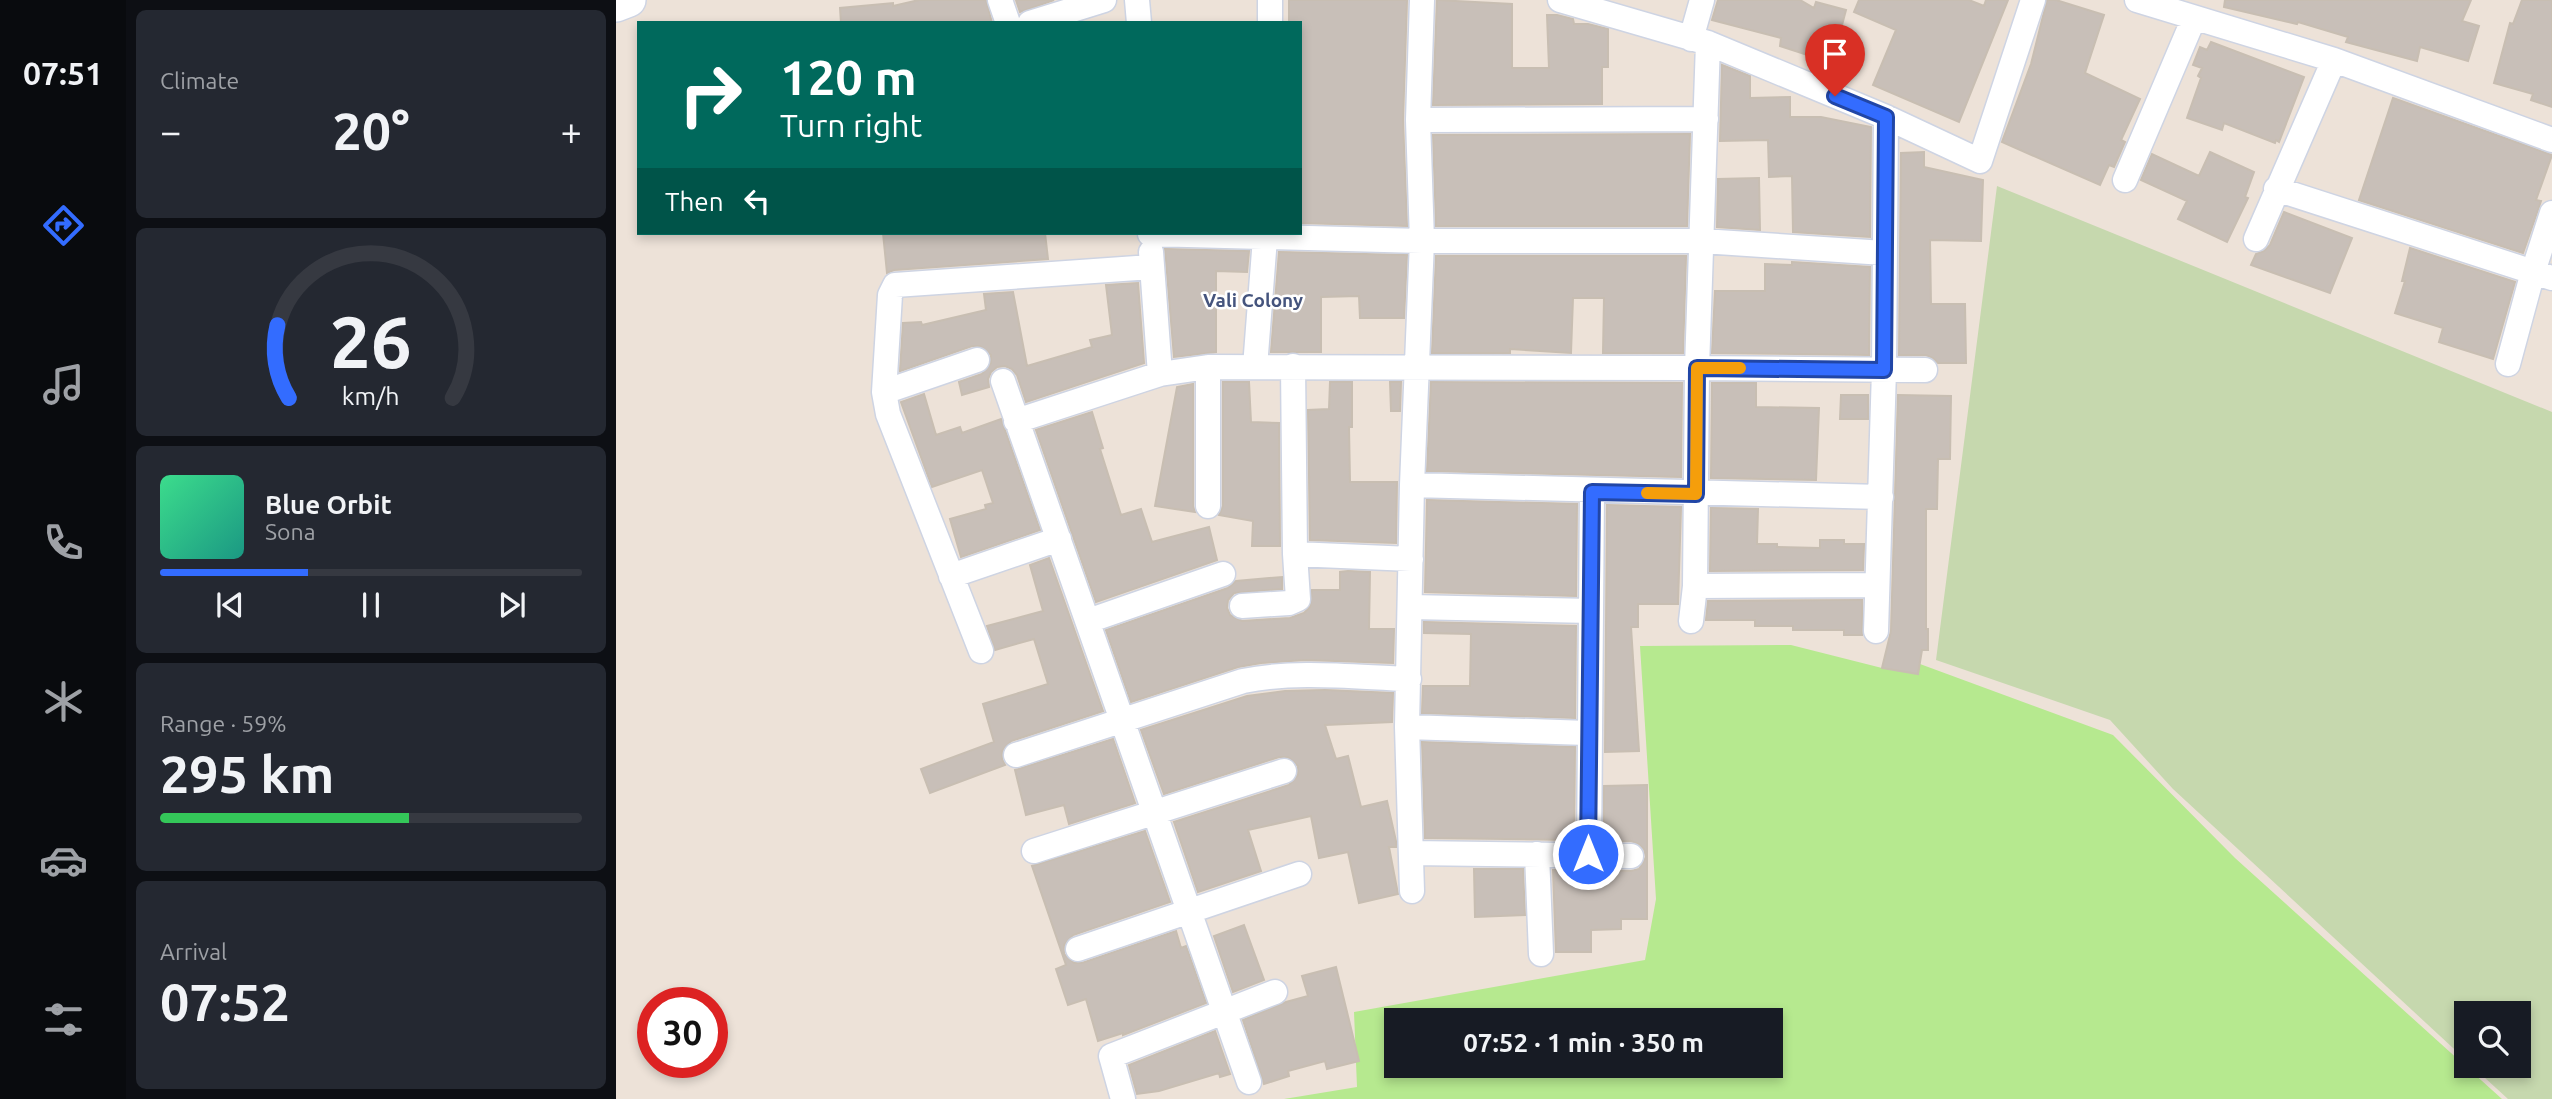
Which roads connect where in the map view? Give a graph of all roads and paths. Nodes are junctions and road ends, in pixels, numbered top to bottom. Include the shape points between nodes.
1 (629, 0) edge
2 (1000, 0) edge
3 (1104, 0) edge
4 (1137, 0) edge
5 (1270, 0) edge
6 (1422, 0) edge
7 (1560, 0) edge
8 (1702, 0) edge
9 (2033, 0) edge
10 (2137, 0) edge
11 (616, 5) edge
12 (2194, 18) junction
13 (1007, 21) edge
14 (1036, 21) edge
15 (1139, 21) edge
16 (1270, 21) edge
17 (1700, 41) junction
18 (2334, 60) junction
19 (1886, 117) junction
20 (1706, 119) junction
21 (1418, 120) junction
22 (2552, 140) edge
23 (2125, 180) dead end
24 (2277, 189) junction
25 (2552, 213) edge
26 (1150, 235) edge
27 (1196, 235) edge
28 (1265, 238) junction
29 (2256, 239) dead end
30 (1702, 241) junction
31 (1422, 242) junction
32 (1884, 253) junction
33 (1151, 267) junction
34 (2542, 275) edge
35 (977, 360) dead end
36 (2508, 364) dead end
37 (1293, 366) junction
38 (1208, 367) junction
39 (1255, 367) junction
40 (1697, 368) junction
41 (1417, 369) junction
42 (1884, 370) junction
43 (1925, 370) dead end
44 (1160, 374) junction
45 (1003, 381) dead end
46 (884, 392) junction
47 (1016, 421) junction
48 (1412, 485) junction
49 (1592, 492) junction
50 (1696, 494) junction
51 (1881, 497) junction
52 (1208, 506) dead end
53 (1059, 539) junction
54 (1295, 554) junction
55 (1411, 559) junction
56 (1223, 574) dead end
57 (951, 576) junction
58 (1877, 585) junction
59 (1695, 586) junction
60 (1242, 606) dead end
61 (1411, 607) junction
62 (1591, 611) junction
63 (1088, 621) junction
64 (1691, 621) dead end
65 (1876, 631) dead end
66 (981, 650) dead end
67 (1409, 679) junction
68 (1122, 720) junction
69 (1407, 727) junction
70 (1588, 733) junction
71 (1016, 755) dead end
72 (1284, 771) dead end
73 (1155, 814) junction
74 (1034, 852) dead end
75 (1411, 853) junction
76 (1537, 854) junction
77 (1588, 854) junction
78 (1631, 856) dead end
79 (1299, 874) dead end
80 (1412, 891) dead end
81 (1190, 911) junction
82 (1078, 950) dead end
83 (1541, 954) dead end
84 (1275, 992) dead end
85 (1225, 1010) junction
86 (1249, 1082) dead end
87 (1123, 1099) edge

1 - 11 street
2 - 13 street
3 - 14 street
4 - 15 street
5 - 16 street
6 - 21 street
7 - 17 street
8 - 17 street
9 - 19 street via 1980,161
10 - 12 street
12 - 18 street
12 - 23 street
17 - 19 street
17 - 20 street
18 - 22 street
18 - 24 street
19 - 32 street
20 - 21 street
20 - 30 street
21 - 31 street
24 - 29 street
24 - 34 street
25 - 34 street
26 - 33 street
27 - 28 street
28 - 31 street
28 - 39 street
30 - 31 street
30 - 32 street
30 - 40 street
31 - 41 street
32 - 42 street
33 - 44 street
33 - 46 street via 895,285 890,295
34 - 36 street
35 - 46 street
37 - 39 street
37 - 41 street
37 - 54 street
38 - 39 street
38 - 44 street
38 - 52 street
40 - 41 street
40 - 42 street
40 - 50 street
41 - 48 street
42 - 43 street
42 - 51 street
44 - 47 street
45 - 47 street
46 - 57 street via 888,414
47 - 53 street
48 - 49 street
48 - 55 street
49 - 50 street
49 - 62 street
50 - 51 street
50 - 59 street
51 - 58 street
53 - 57 street
53 - 63 street
54 - 55 street
54 - 60 street via 1298,599
55 - 61 street
56 - 63 street
57 - 66 street
58 - 59 street
58 - 65 street
59 - 64 street
61 - 62 street
61 - 67 street
62 - 70 street
63 - 68 street
67 - 68 street via 1263,677
67 - 69 street
68 - 71 street
68 - 73 street
69 - 70 street
69 - 75 street
70 - 77 street
72 - 73 street
73 - 74 street
73 - 81 street
75 - 76 street
75 - 80 street
76 - 77 street
76 - 83 street
77 - 78 street
79 - 81 street
81 - 82 street
81 - 85 street
84 - 85 street
85 - 86 street
85 - 87 street via 1111,1056

